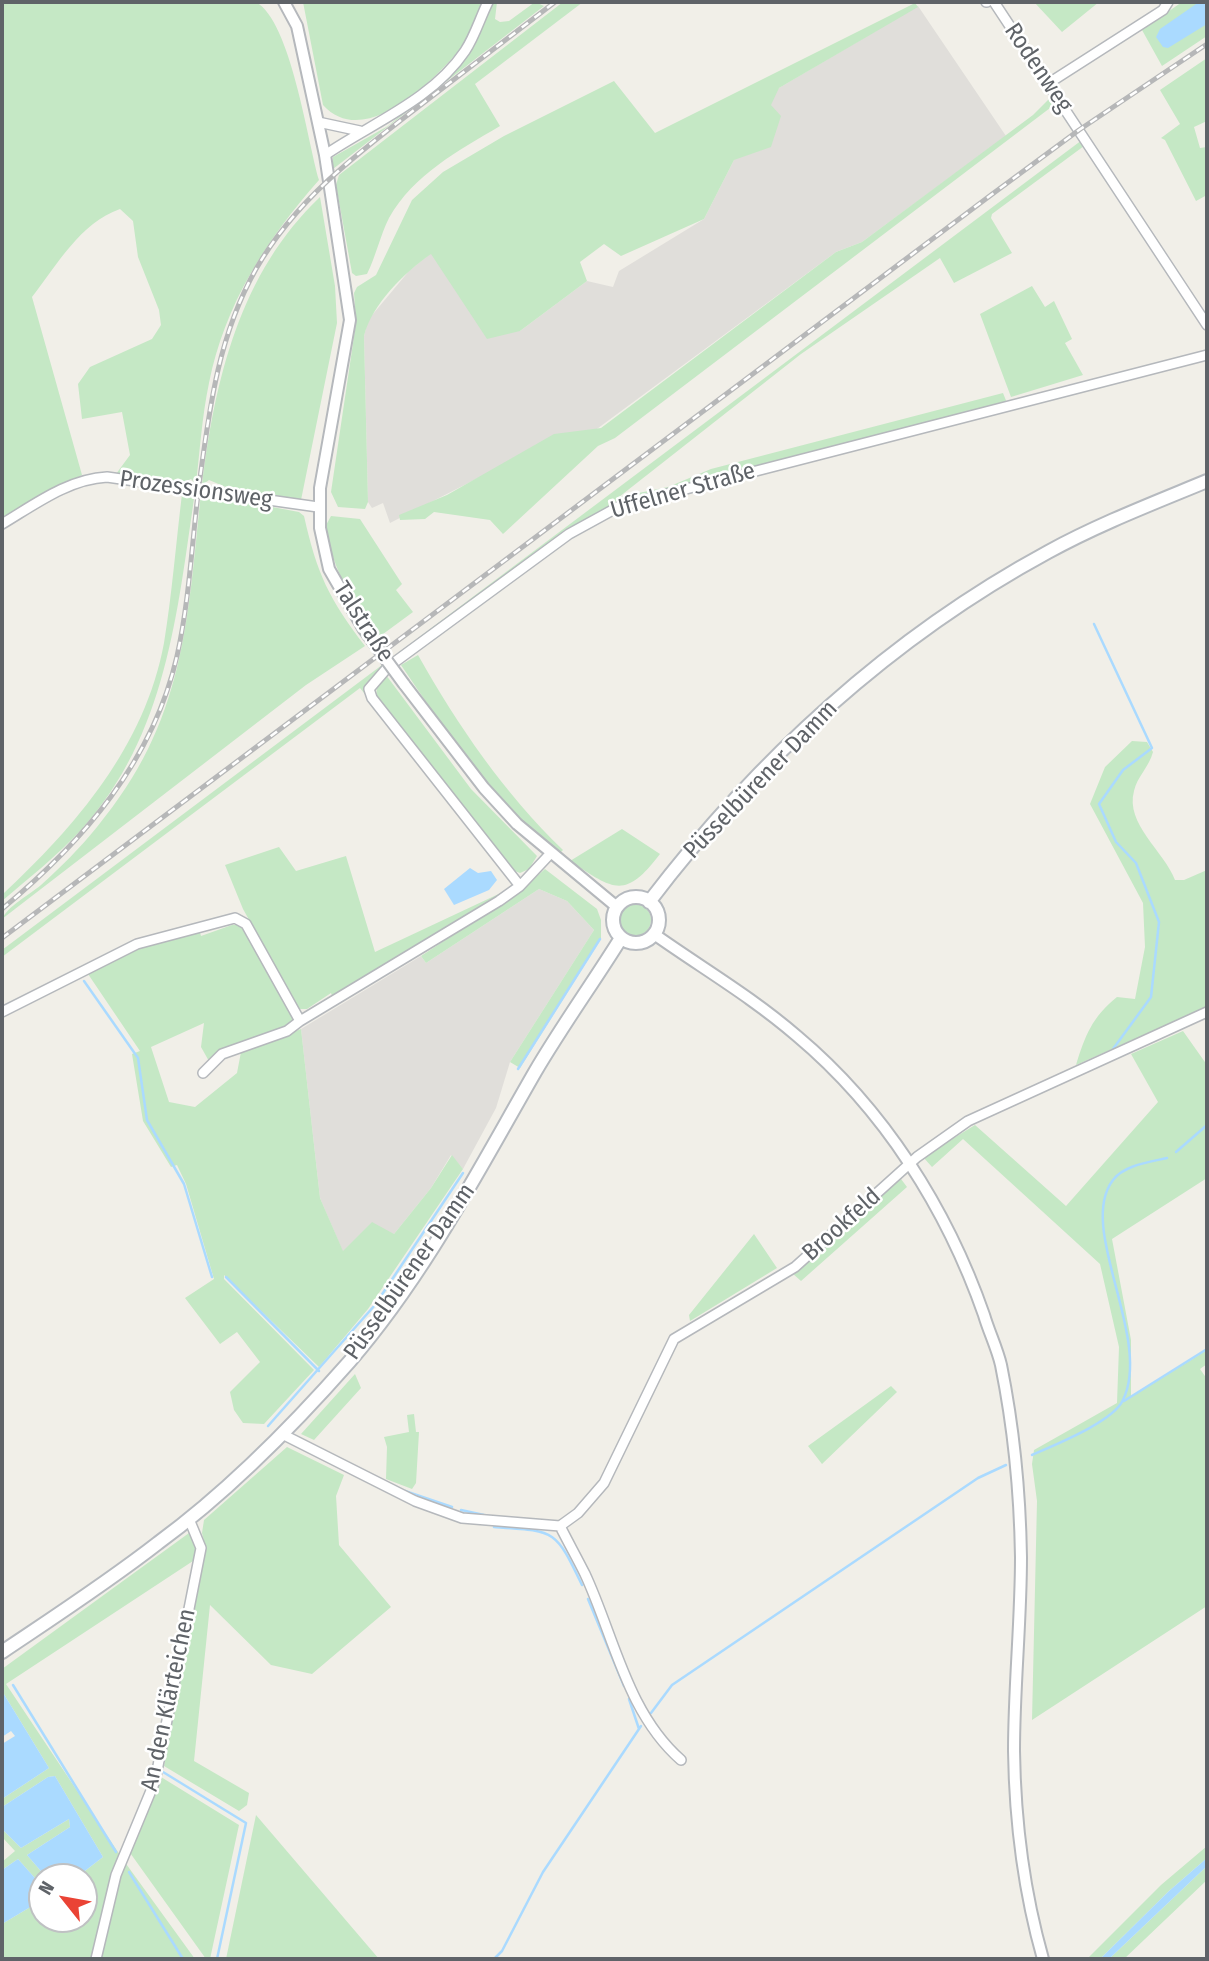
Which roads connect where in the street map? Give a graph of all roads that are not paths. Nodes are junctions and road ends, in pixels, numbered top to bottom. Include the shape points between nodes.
1 (284, 2) edge
2 (488, 2) edge
3 (994, 2) edge
4 (1168, 2) edge
5 (1049, 83) junction
6 (318, 122) junction
7 (359, 131) junction
8 (325, 155) junction
9 (1207, 325) edge
10 (1207, 355) edge
11 (1207, 481) edge
12 (318, 507) junction
13 (2, 524) edge
14 (550, 854) junction
15 (520, 886) junction
16 (649, 902) junction
17 (617, 907) junction
18 (654, 934) junction
19 (621, 938) junction
20 (2, 1012) edge
21 (1207, 1012) edge
22 (300, 1021) junction
23 (203, 1073) dead end
24 (910, 1164) junction
25 (282, 1434) junction
26 (189, 1519) junction
27 (560, 1526) junction
28 (2, 1652) edge
29 (681, 1760) dead end
30 (96, 1959) edge
31 (1043, 1959) edge

1 - 6 street, Talstraße via 297,26
2 - 7 street via 463,54 440,78 389,118
3 - 5 street, Rodenweg
4 - 5 street via 1163,10
5 - 9 street, Rodenweg
6 - 7 street
6 - 8 street, Talstraße
7 - 8 street
8 - 12 street, Talstraße via 350,320
10 - 15 street, Uffelner Straße via 620,506 569,534 388,667 372,683 372,698
11 - 16 main road, Püsselbürener Damm via 1051,550 949,611 895,650 770,762
12 - 13 street, Prozessionsweg via 99,477 68,486
12 - 14 street, Talstraße, bridge via 329,569 363,628 484,788
14 - 15 street
14 - 17 street, Talstraße
15 - 22 street
16 - 17 main road via 636,897
16 - 18 main road via 659,921
17 - 19 main road via 614,926
18 - 19 main road via 634,943
18 - 24 street via 746,994 800,1038 852,1089
19 - 25 main road, Püsselbürener Damm via 565,1022 416,1273 351,1359
20 - 22 street via 137,944 235,918 246,924
21 - 24 street, Brookfeld via 968,1121
22 - 23 street via 287,1031 222,1054
24 - 27 street, Brookfeld via 795,1267 674,1339 604,1483
24 - 31 street via 968,1270 1000,1362 1017,1460 1021,1558 1015,1765 1020,1846
25 - 26 main road, Püsselbürener Damm
25 - 27 street via 415,1501 462,1518
26 - 28 main road, Püsselbürener Damm
26 - 30 street, An den Klärteichen via 201,1548 155,1780 116,1875
27 - 29 street via 585,1574 640,1709 665,1746

